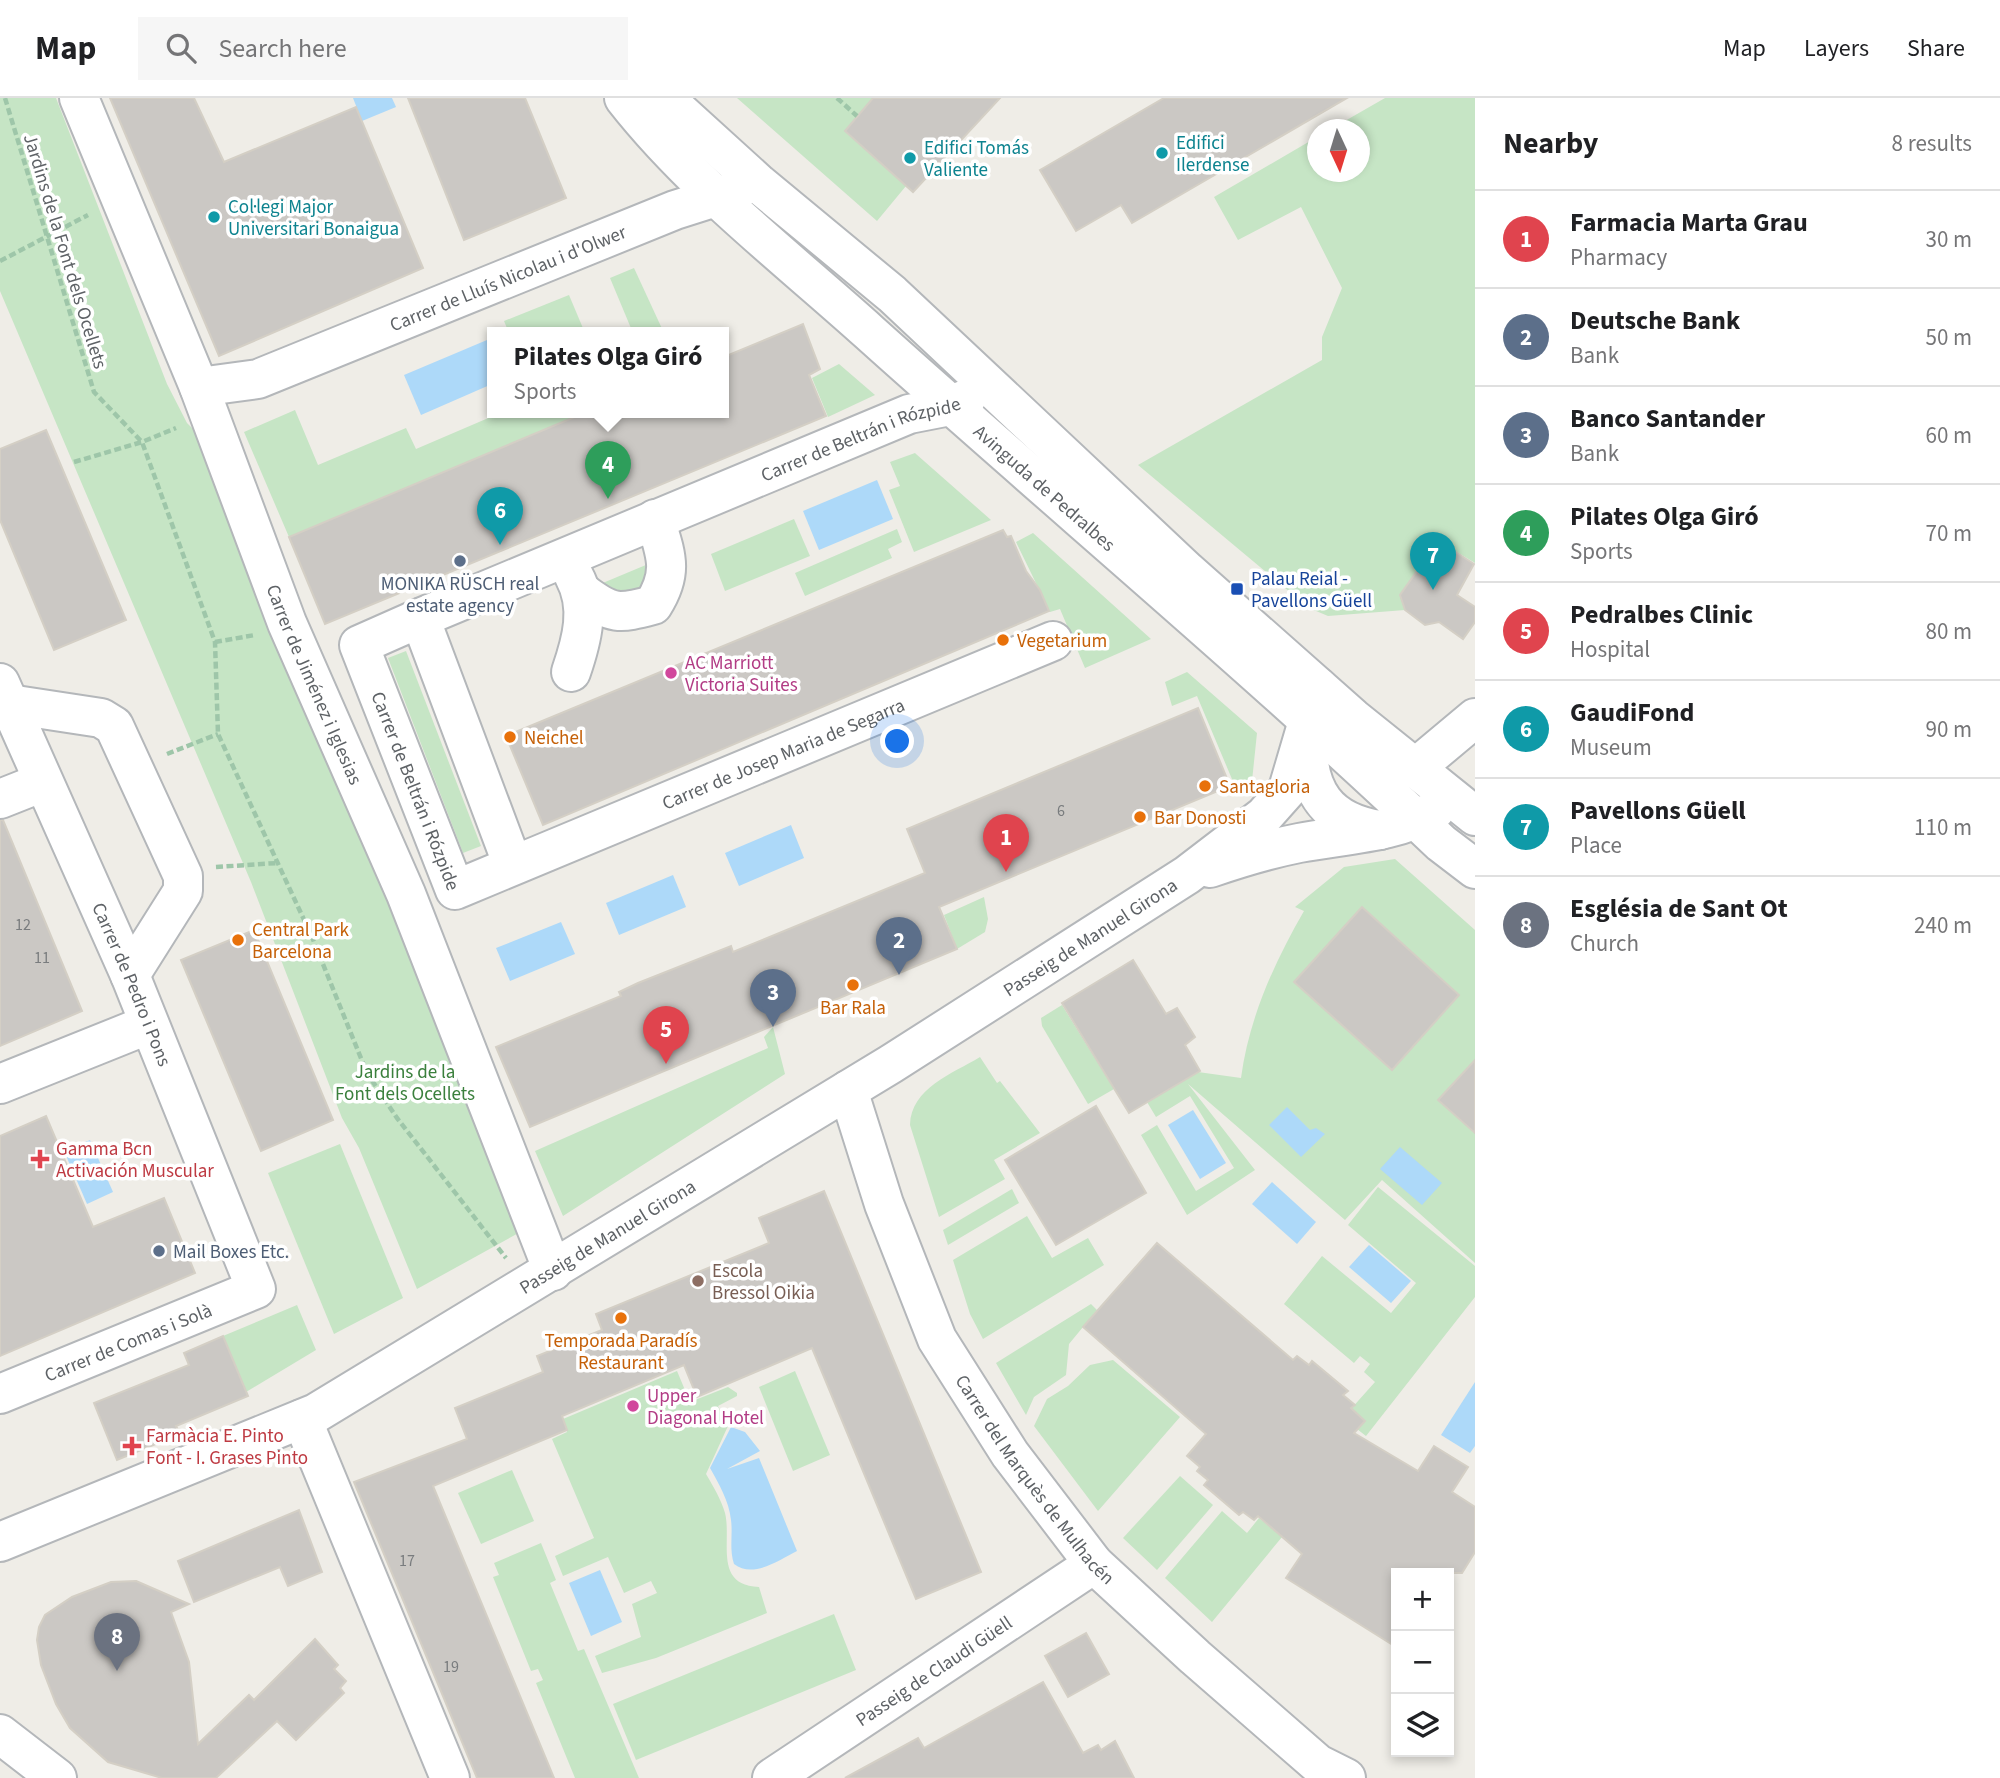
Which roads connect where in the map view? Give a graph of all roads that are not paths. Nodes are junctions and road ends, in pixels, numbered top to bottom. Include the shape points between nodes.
1 (79, 98) edge
2 (624, 98) edge
3 (656, 98) edge
4 (758, 184) junction
5 (718, 195) junction
6 (992, 387) junction
7 (205, 402) junction
8 (950, 406) junction
9 (656, 520) junction
10 (568, 556) junction
11 (583, 593) junction
12 (420, 618) junction
13 (1053, 641) dead end
14 (571, 672) dead end
15 (5, 693) edge
16 (1314, 705) junction
17 (1475, 718) edge
18 (1414, 769) junction
19 (43, 782) junction
20 (0, 799) edge
21 (1467, 800) edge
22 (1401, 825) junction
23 (512, 863) junction
24 (1475, 869) edge
25 (1187, 876) junction
26 (130, 975) junction
27 (147, 1025) junction
28 (0, 1084) edge
29 (848, 1090) junction
30 (553, 1271) junction
31 (256, 1289) joint
32 (0, 1394) edge
33 (302, 1419) junction
34 (0, 1542) edge
35 (1094, 1564) junction
36 (0, 1734) edge
37 (1324, 1773) edge
38 (57, 1778) edge
39 (450, 1778) edge
40 (772, 1778) edge

1 - 7 street, Carrer de Jiménez i Iglesias
2 - 5 street, Avinguda de Pedralbes via 654,136
3 - 4 street, Avinguda de Pedralbes via 671,104
4 - 5 street, Carrer de Lluís Nicolau i d'Olwer
4 - 6 street, Avinguda de Pedralbes via 891,294
5 - 7 street, Carrer de Lluís Nicolau i d'Olwer
5 - 8 street, Avinguda de Pedralbes
6 - 8 street, Carrer de Beltrán i Rózpide
6 - 16 street, Avinguda de Pedralbes via 1187,572
7 - 30 street, Carrer de Jiménez i Iglesias via 287,623 406,894
8 - 9 street, Carrer de Beltrán i Rózpide via 909,414
8 - 16 street, Avinguda de Pedralbes
9 - 10 street, Carrer de Beltrán i Rózpide
9 - 11 street via 668,560 664,587 653,605 624,613 605,610
10 - 11 street
10 - 12 street, Carrer de Beltrán i Rózpide
11 - 14 street via 584,624
12 - 23 street
12 - 23 street, Carrer de Beltrán i Rózpide via 359,645 455,890
13 - 23 street, Carrer de Josep Maria de Segarra
15 - 19 street, Carrer de Pedro i Pons
15 - 26 street via 101,718 114,726 183,876 183,891
16 - 18 street, Avinguda de Pedralbes
16 - 22 street via 1308,773 1317,792 1357,827
16 - 25 street via 1289,789 1264,816
17 - 18 street
18 - 21 street, Avinguda de Pedralbes
19 - 20 street
19 - 26 street, Carrer de Pedro i Pons
21 - 22 street
22 - 24 street
22 - 25 street via 1297,843
25 - 29 street, Passeig de Manuel Girona
26 - 27 street, Carrer de Pedro i Pons
27 - 28 street
27 - 31 street, Carrer de Pedro i Pons
29 - 30 street, Passeig de Manuel Girona
29 - 35 street, Carrer del Marquès de Mulhacén via 884,1204 937,1339 1010,1454
30 - 33 street, Passeig de Manuel Girona
31 - 32 street, Carrer de Comas i Solà
33 - 34 street, Passeig de Manuel Girona
33 - 39 street
35 - 37 street, Carrer del Marquès de Mulhacén
35 - 40 street, Passeig de Claudi Güell
36 - 38 street

